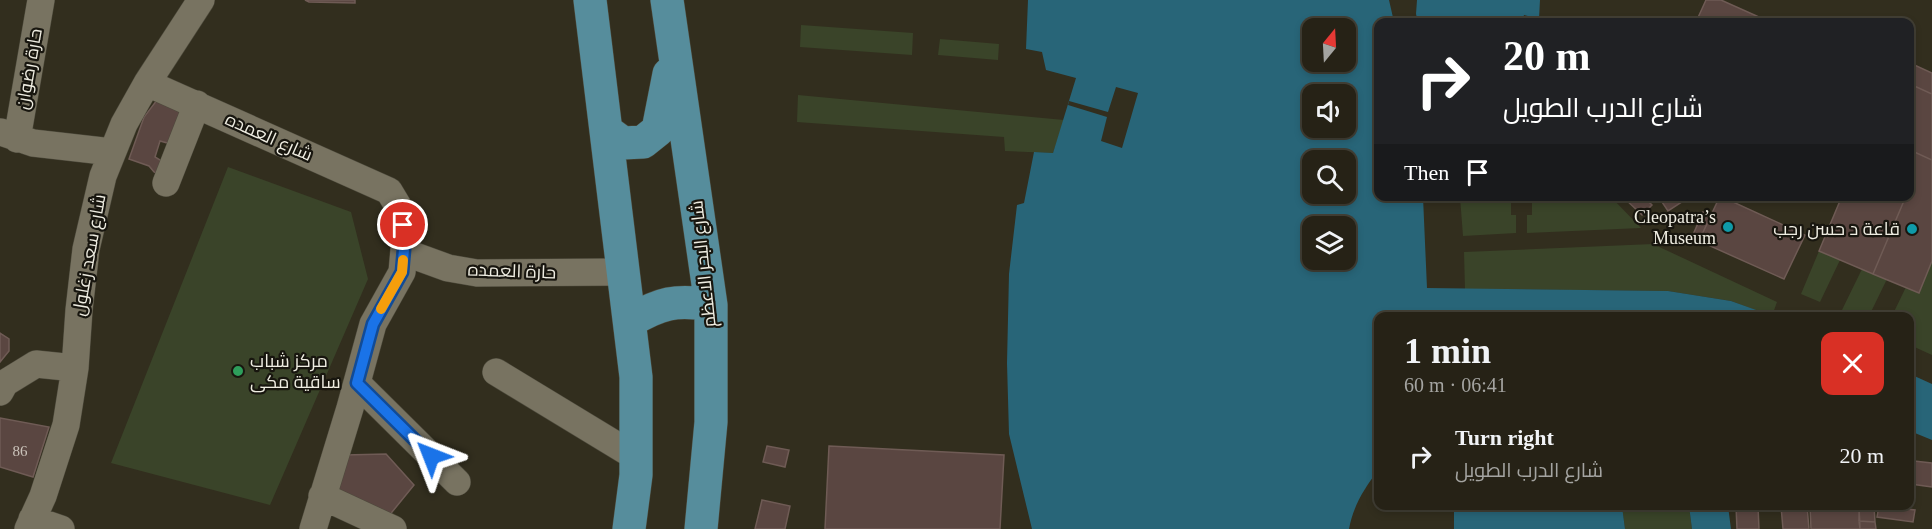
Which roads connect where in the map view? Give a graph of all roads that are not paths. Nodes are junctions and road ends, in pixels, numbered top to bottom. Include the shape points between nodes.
1 (41, 0) edge
2 (201, 0) edge
3 (590, 0) edge
4 (667, 0) edge
5 (675, 46) junction
6 (147, 83) junction
7 (198, 104) junction
8 (608, 132) junction
9 (8, 135) edge
10 (112, 152) junction
11 (166, 183) dead end
12 (404, 252) junction
13 (623, 272) junction
14 (711, 305) junction
15 (630, 321) junction
16 (75, 368) junction
17 (496, 372) dead end
18 (357, 383) junction
19 (0, 392) edge
20 (636, 457) junction
21 (458, 482) dead end
22 (322, 496) junction
23 (30, 524) edge
24 (61, 529) edge
25 (313, 529) edge
26 (393, 529) edge
27 (629, 529) edge
28 (701, 529) edge

1 - 9 street, حارة رضوان
2 - 6 street, شارع سعد زغلول
3 - 8 main road
4 - 5 main road, شارع البحر الاعظم
5 - 8 main road via 658,130 643,142 624,143
5 - 14 main road, شارع البحر الاعظم
6 - 7 street, شارع العمده
6 - 10 street, شارع سعد زغلول
7 - 11 street
7 - 12 street, شارع العمده via 389,191 401,211
8 - 13 main road
9 - 10 street via 33,143
10 - 16 street, شارع سعد زغلول via 87,249
12 - 13 street, حارة العمده via 448,268 477,273
12 - 18 street via 402,272 373,324
13 - 15 main road
14 - 15 main road via 672,302 649,309
14 - 28 main road, شارع البحر الاعظم via 711,422
15 - 20 main road via 636,377
16 - 19 street via 36,364 5,382
16 - 23 street, شارع سعد زغلول via 66,425
17 - 20 street
18 - 21 street
18 - 22 street
20 - 27 main road
22 - 25 street
22 - 26 street
23 - 24 street

